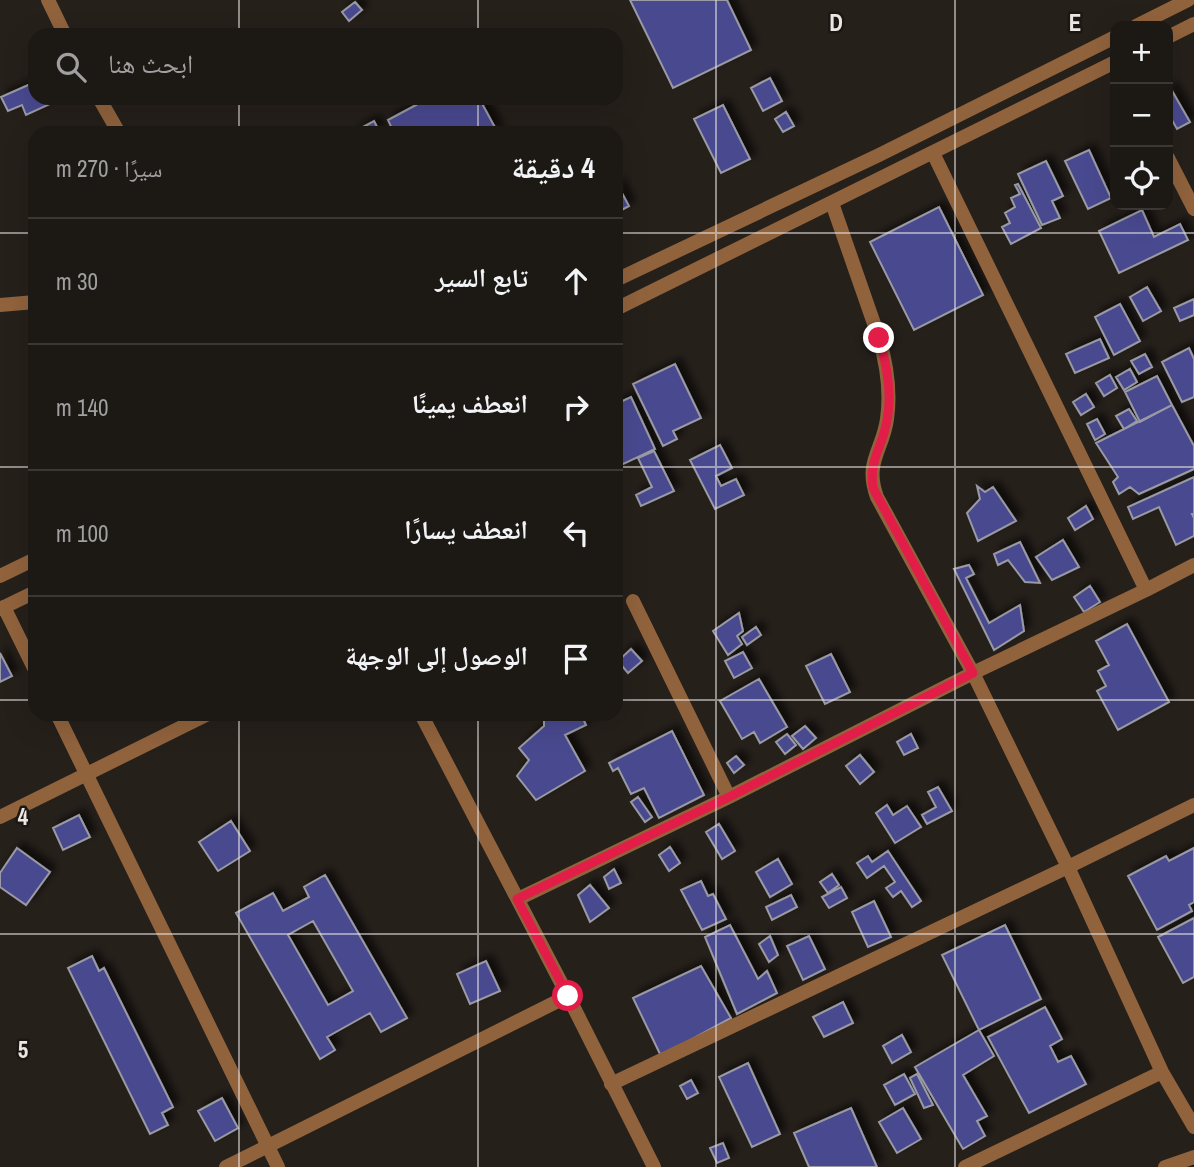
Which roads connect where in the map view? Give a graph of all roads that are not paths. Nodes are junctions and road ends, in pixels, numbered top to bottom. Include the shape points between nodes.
1 (48, 0) edge
2 (1188, 0) edge
3 (1146, 21) edge
4 (1194, 24) edge
5 (62, 28) edge
6 (1173, 34) edge
7 (1110, 40) edge
8 (1110, 64) edge
9 (103, 105) edge
10 (114, 126) edge
11 (933, 153) junction
12 (1173, 168) edge
13 (832, 203) junction
14 (1194, 209) edge
15 (623, 277) edge
16 (28, 303) edge
17 (0, 305) edge
18 (623, 306) edge
19 (28, 562) edge
20 (1194, 565) edge
21 (0, 576) edge
22 (1146, 590) junction
23 (28, 595) edge
24 (633, 601) dead end
25 (2, 608) edge
26 (28, 657) edge
27 (973, 673) junction
28 (60, 721) edge
29 (194, 721) edge
30 (425, 721) edge
31 (87, 774) junction
32 (729, 797) junction
33 (1194, 805) edge
34 (0, 817) edge
35 (1068, 867) junction
36 (517, 899) junction
37 (568, 996) junction
38 (1162, 1072) junction
39 (611, 1084) junction
40 (1194, 1127) edge
41 (268, 1146) junction
42 (1194, 1157) edge
43 (226, 1167) edge
44 (278, 1167) edge
45 (654, 1167) edge
46 (965, 1167) edge
47 (1165, 1167) edge

1 - 5 street
2 - 3 street
4 - 6 street
7 - 15 street
8 - 11 street
9 - 10 street
11 - 13 street
11 - 22 street
12 - 14 street
13 - 18 street
13 - 27 street via 879,338 888,378 887,421 872,465 873,488
16 - 17 street
19 - 21 street
20 - 22 street
22 - 27 street
23 - 25 street
24 - 32 street
25 - 26 street
27 - 32 street
27 - 35 street
28 - 31 street
29 - 31 street
30 - 36 street
31 - 34 street
31 - 41 street
32 - 36 street
33 - 35 street
35 - 38 street
35 - 39 street
36 - 37 street
37 - 39 street
37 - 41 street
38 - 40 street
38 - 46 street
39 - 45 street
41 - 43 street
41 - 44 street
42 - 47 street

